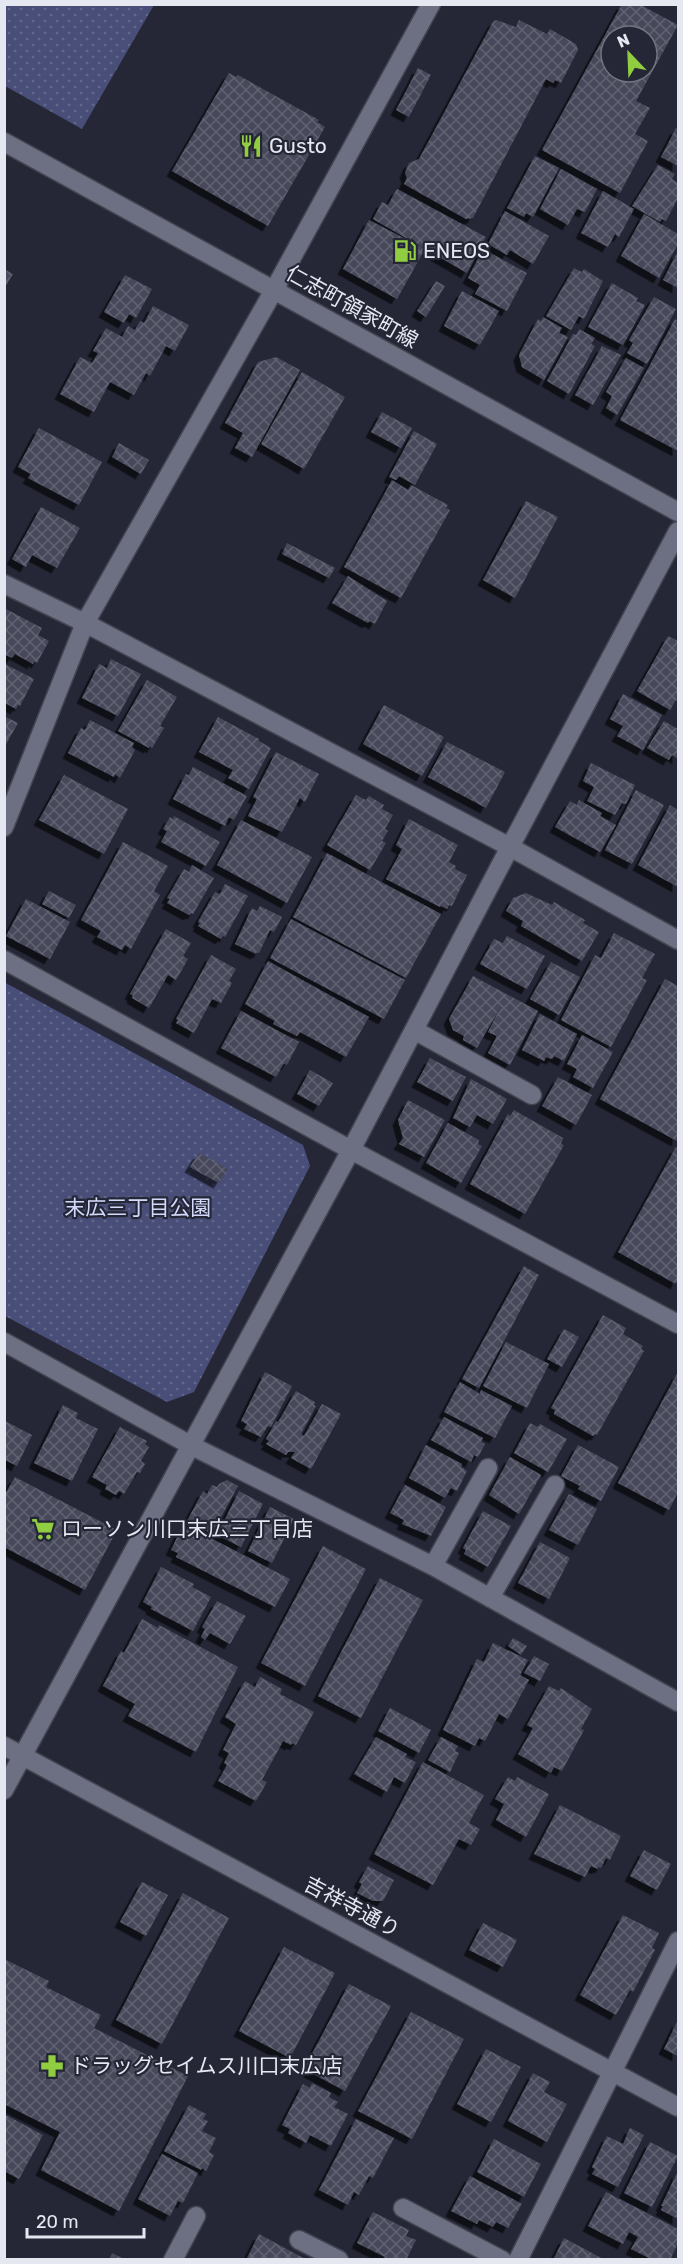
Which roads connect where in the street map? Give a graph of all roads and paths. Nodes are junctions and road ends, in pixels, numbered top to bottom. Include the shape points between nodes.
1 (431, 4) edge
2 (4, 142) edge
3 (274, 290) junction
4 (678, 512) edge
5 (678, 531) edge
6 (4, 584) edge
7 (85, 622) junction
8 (12, 787) edge
9 (4, 827) edge
10 (510, 847) junction
11 (678, 940) edge
12 (4, 960) edge
13 (414, 1030) junction
14 (532, 1095) dead end
15 (351, 1150) junction
16 (678, 1324) edge
17 (4, 1342) edge
18 (192, 1446) junction
19 (488, 1468) dead end
20 (555, 1485) dead end
21 (434, 1566) junction
22 (490, 1598) junction
23 (678, 1702) edge
24 (4, 1746) edge
25 (23, 1755) junction
26 (4, 1790) edge
27 (678, 1941) edge
28 (611, 2072) junction
29 (678, 2107) edge
30 (403, 2208) dead end
31 (196, 2216) dead end
32 (299, 2240) dead end
33 (173, 2259) edge
34 (339, 2259) edge
35 (502, 2259) edge
36 (518, 2259) edge

1 - 3 street
2 - 3 street, 仁志町領家町線
3 - 4 street, 仁志町領家町線
3 - 7 street
5 - 10 street
6 - 7 street
7 - 8 street
7 - 10 street
8 - 9 street
10 - 11 street
10 - 13 street
12 - 15 street
13 - 14 street
13 - 15 street
15 - 16 street
15 - 18 street
17 - 18 street
18 - 21 street
18 - 25 street
19 - 21 street
20 - 22 street
21 - 22 street
22 - 23 street
24 - 25 street, 吉祥寺通り
25 - 26 street
25 - 28 street, 吉祥寺通り
27 - 28 street
28 - 29 street, 吉祥寺通り
28 - 36 street
30 - 35 street
31 - 33 street
32 - 34 street

